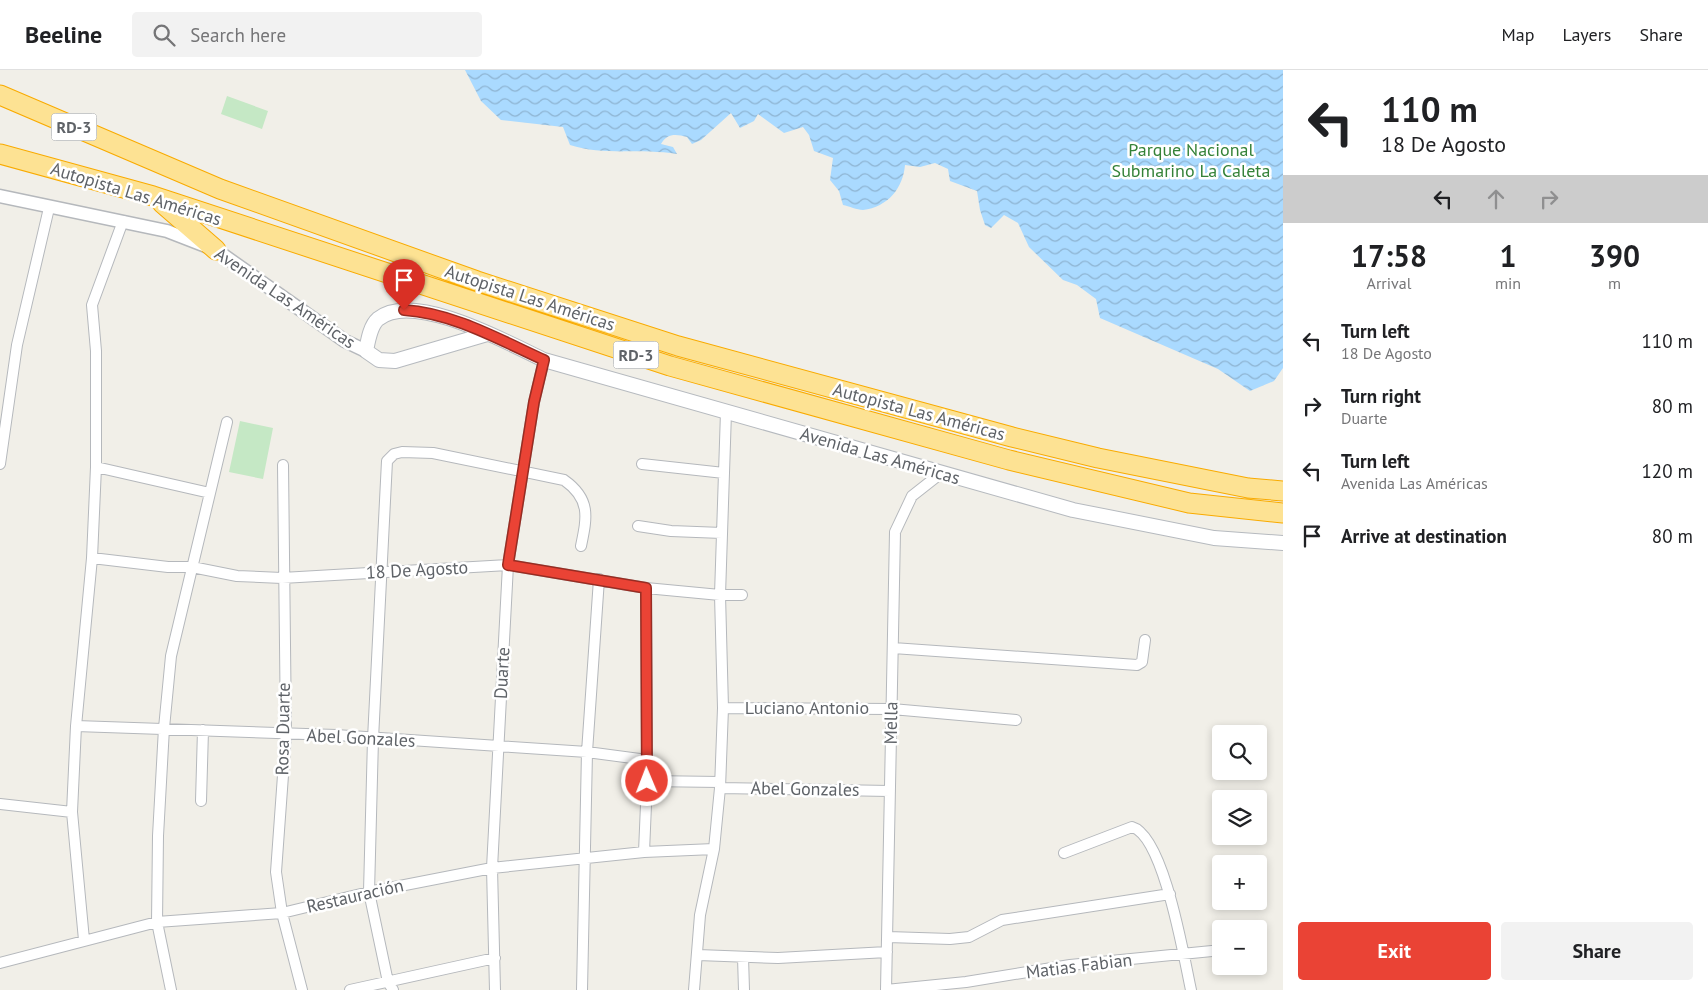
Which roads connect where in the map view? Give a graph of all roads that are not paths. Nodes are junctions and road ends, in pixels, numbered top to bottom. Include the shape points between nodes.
1 (0, 95) edge
2 (0, 154) edge
3 (0, 196) edge
4 (153, 196) junction
5 (49, 208) junction
6 (123, 220) junction
7 (216, 250) junction
8 (487, 334) junction
9 (366, 351) junction
10 (544, 360) junction
11 (726, 412) junction
12 (227, 422) dead end
13 (0, 464) edge
14 (642, 464) dead end
15 (283, 465) dead end
16 (96, 467) junction
17 (523, 473) junction
18 (724, 473) junction
19 (940, 474) junction
20 (1283, 491) edge
21 (210, 492) junction
22 (1283, 513) edge
23 (638, 526) dead end
24 (722, 533) junction
25 (1283, 543) edge
26 (581, 546) dead end
27 (92, 558) junction
28 (508, 565) junction
29 (192, 566) junction
30 (383, 574) junction
31 (282, 578) junction
32 (599, 579) junction
33 (646, 588) junction
34 (720, 595) junction
35 (742, 595) dead end
36 (1145, 640) dead end
37 (893, 648) junction
38 (723, 708) junction
39 (892, 709) junction
40 (1016, 720) dead end
41 (76, 726) junction
42 (164, 728) junction
43 (203, 730) junction
44 (286, 734) junction
45 (373, 739) junction
46 (497, 746) junction
47 (586, 752) junction
48 (647, 760) junction
49 (647, 781) junction
50 (720, 785) junction
51 (890, 791) junction
52 (201, 801) dead end
53 (0, 804) edge
54 (72, 812) junction
55 (714, 849) junction
56 (644, 852) junction
57 (1064, 853) dead end
58 (584, 858) junction
59 (492, 868) junction
60 (369, 892) junction
61 (1170, 894) junction
62 (282, 913) junction
63 (157, 922) junction
64 (888, 936) junction
65 (84, 940) junction
66 (1212, 951) dead end
67 (887, 952) junction
68 (1183, 954) junction
69 (698, 955) junction
70 (743, 956) junction
71 (495, 958) junction
72 (0, 963) edge
73 (391, 986) edge
74 (171, 990) edge
75 (302, 990) edge
76 (350, 990) edge
77 (495, 990) edge
78 (582, 990) edge
79 (694, 990) edge
80 (744, 990) edge
81 (886, 990) edge
82 (1191, 990) edge

1 - 20 highway, Autopista Las Américas / RD-3 via 220,189 477,281 678,346 1098,458 1248,488
2 - 4 highway, Autopista Las Américas / RD-3
3 - 5 street, Avenida Las Américas
4 - 7 highway
4 - 22 highway, Autopista Las Américas / RD-3 via 679,369 1047,469 1189,503
5 - 6 street, Avenida Las Américas
5 - 13 street via 17,346
6 - 7 street, Avenida Las Américas via 167,231
6 - 16 street via 92,305 96,351
7 - 9 street, Avenida Las Américas via 345,341
8 - 9 main road, Avenida Las Américas via 396,361 380,360
8 - 9 main road, Avenida Las Américas via 418,311 391,312 377,320 368,337
8 - 10 main road, Avenida Las Américas
10 - 11 main road, Avenida Las Américas
10 - 17 street, Duarte
11 - 18 street
11 - 19 main road, Avenida Las Américas
12 - 21 street
14 - 18 street
15 - 31 street, Rosa Duarte
16 - 21 street
16 - 27 street
17 - 26 street via 564,480 574,487 586,511
17 - 28 street, Duarte
17 - 30 street via 433,453 394,454 387,461
18 - 24 street
19 - 25 main road, Avenida Las Américas via 1073,510 1214,538
19 - 37 street, Mella via 912,496 895,532
21 - 29 street
23 - 24 street
24 - 34 street
27 - 29 street, 18 De Agosto via 168,567
27 - 41 street
28 - 30 street, 18 De Agosto
28 - 32 street, 18 De Agosto
28 - 46 street, Duarte
29 - 31 street, 18 De Agosto via 237,576
29 - 42 street via 171,656
30 - 31 street, 18 De Agosto
30 - 45 street
31 - 44 street, Rosa Duarte
32 - 33 street, 18 De Agosto
32 - 47 street
33 - 34 street, 18 De Agosto
33 - 48 street
34 - 35 street, 18 De Agosto
34 - 38 street
36 - 37 street via 1142,662 1137,665
37 - 39 street, Mella
38 - 39 street, Luciano Antonio
38 - 50 street
39 - 40 street, Luciano Antonio
39 - 51 street, Mella
41 - 42 street, Abel Gonzales
41 - 54 street
42 - 43 street, Abel Gonzales
42 - 63 street
43 - 44 street, Abel Gonzales
43 - 52 street
44 - 45 street, Abel Gonzales
44 - 62 street, Rosa Duarte via 276,872
45 - 46 street, Abel Gonzales
45 - 60 street
46 - 47 street, Abel Gonzales
46 - 59 street, Duarte
47 - 48 street, Abel Gonzales
47 - 58 street
48 - 49 street
49 - 50 street, Abel Gonzales
49 - 56 street
50 - 51 street, Abel Gonzales
50 - 55 street
51 - 64 street, Mella
53 - 54 street
54 - 65 street
55 - 56 street, Restauración
55 - 69 street via 700,915
56 - 58 street, Restauración
57 - 61 street via 1132,827 1139,829 1156,857
58 - 59 street, Restauración
58 - 78 street
59 - 60 street, Restauración
59 - 71 street, Duarte
60 - 62 street, Restauración
60 - 73 street
61 - 64 street via 1002,920 969,937
61 - 68 street
62 - 63 street, Restauración
62 - 75 street, Rosa Duarte
63 - 65 street, Restauración
63 - 74 street
64 - 67 street, Mella
65 - 72 street, Restauración
66 - 68 street, Matias Fabian
67 - 70 street via 778,958
67 - 81 street, Mella
68 - 81 street, Matias Fabian via 1070,965 966,982
68 - 82 street
69 - 70 street
69 - 79 street
70 - 80 street
71 - 73 street
71 - 77 street, Duarte
73 - 76 street

